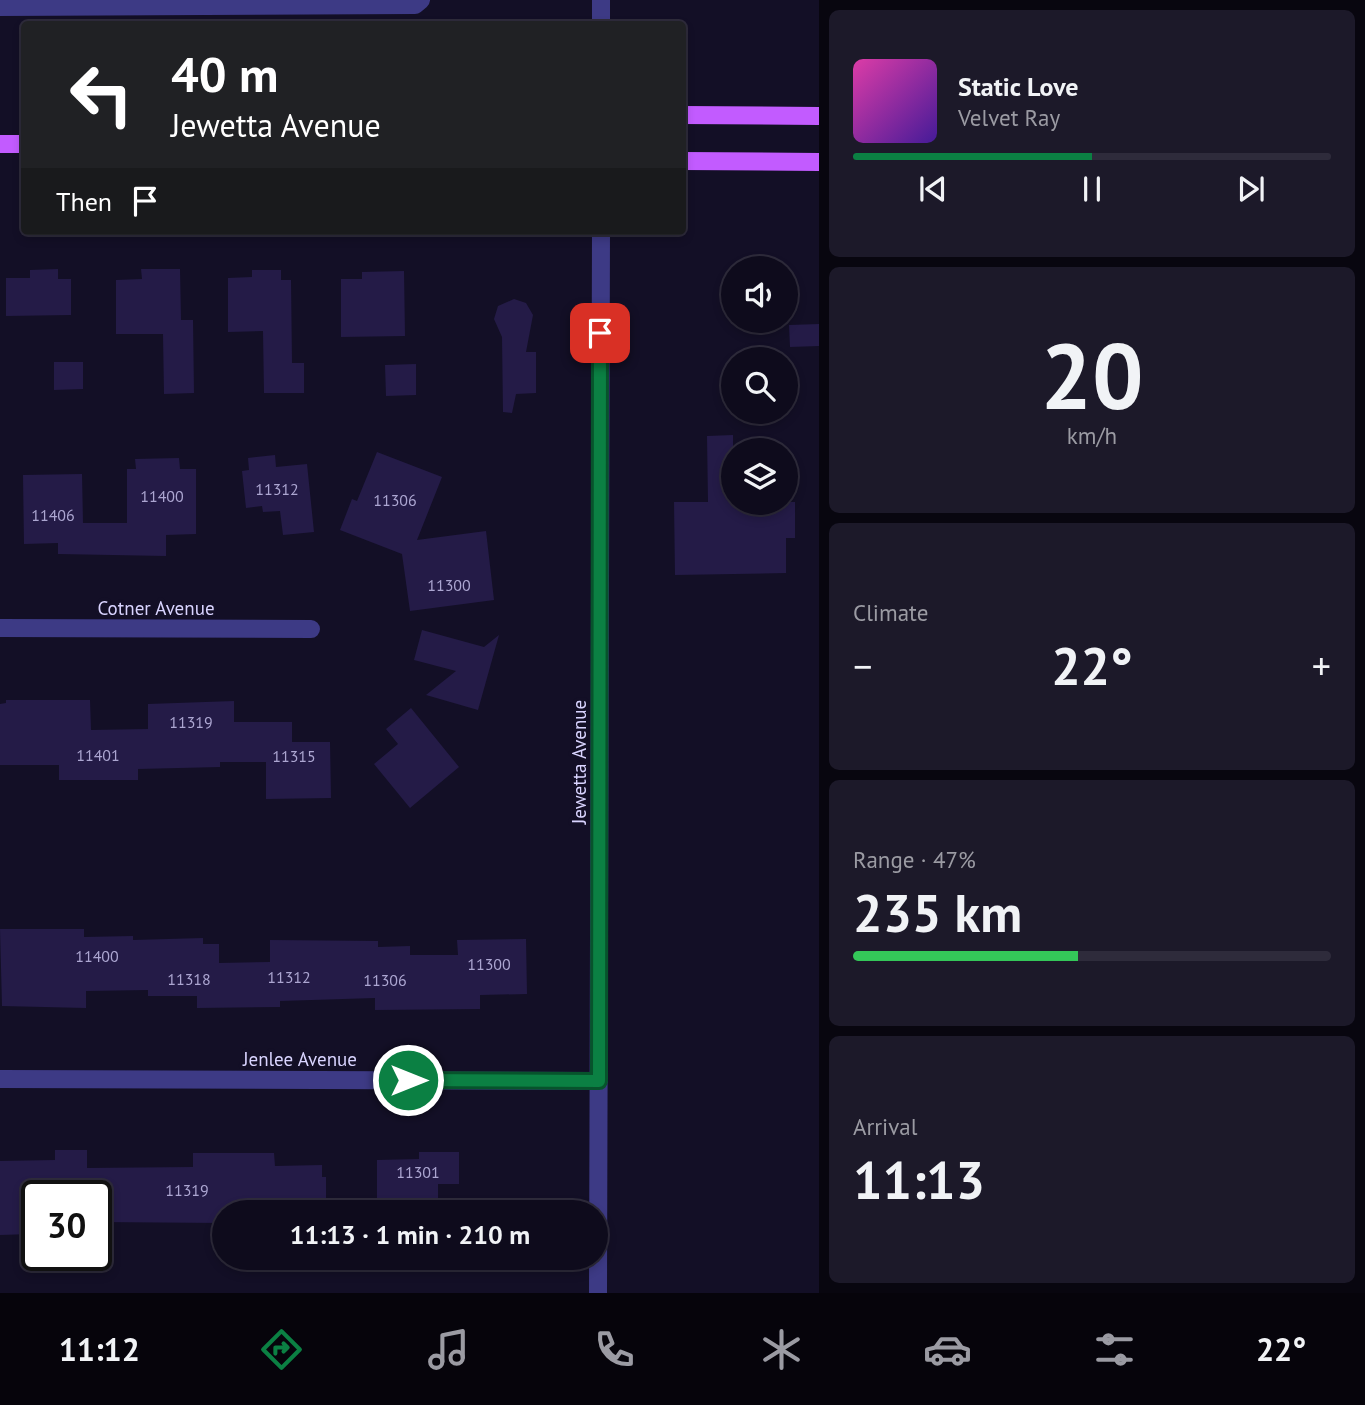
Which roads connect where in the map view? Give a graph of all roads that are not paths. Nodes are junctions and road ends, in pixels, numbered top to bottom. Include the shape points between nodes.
1 (421, 0) edge
2 (601, 0) edge
3 (0, 7) edge
4 (601, 21) edge
5 (686, 115) edge
6 (819, 116) edge
7 (21, 144) edge
8 (0, 145) edge
9 (686, 161) edge
10 (819, 162) edge
11 (601, 235) edge
12 (0, 628) edge
13 (311, 629) dead end
14 (0, 1079) edge
15 (599, 1081) junction
16 (598, 1293) edge

1 - 3 street via 415,5
2 - 4 street
5 - 6 main road
7 - 8 main road
9 - 10 main road
11 - 15 street, Jewetta Avenue
12 - 13 street, Cotner Avenue
14 - 15 street, Jenlee Avenue
15 - 16 street, Jewetta Avenue

